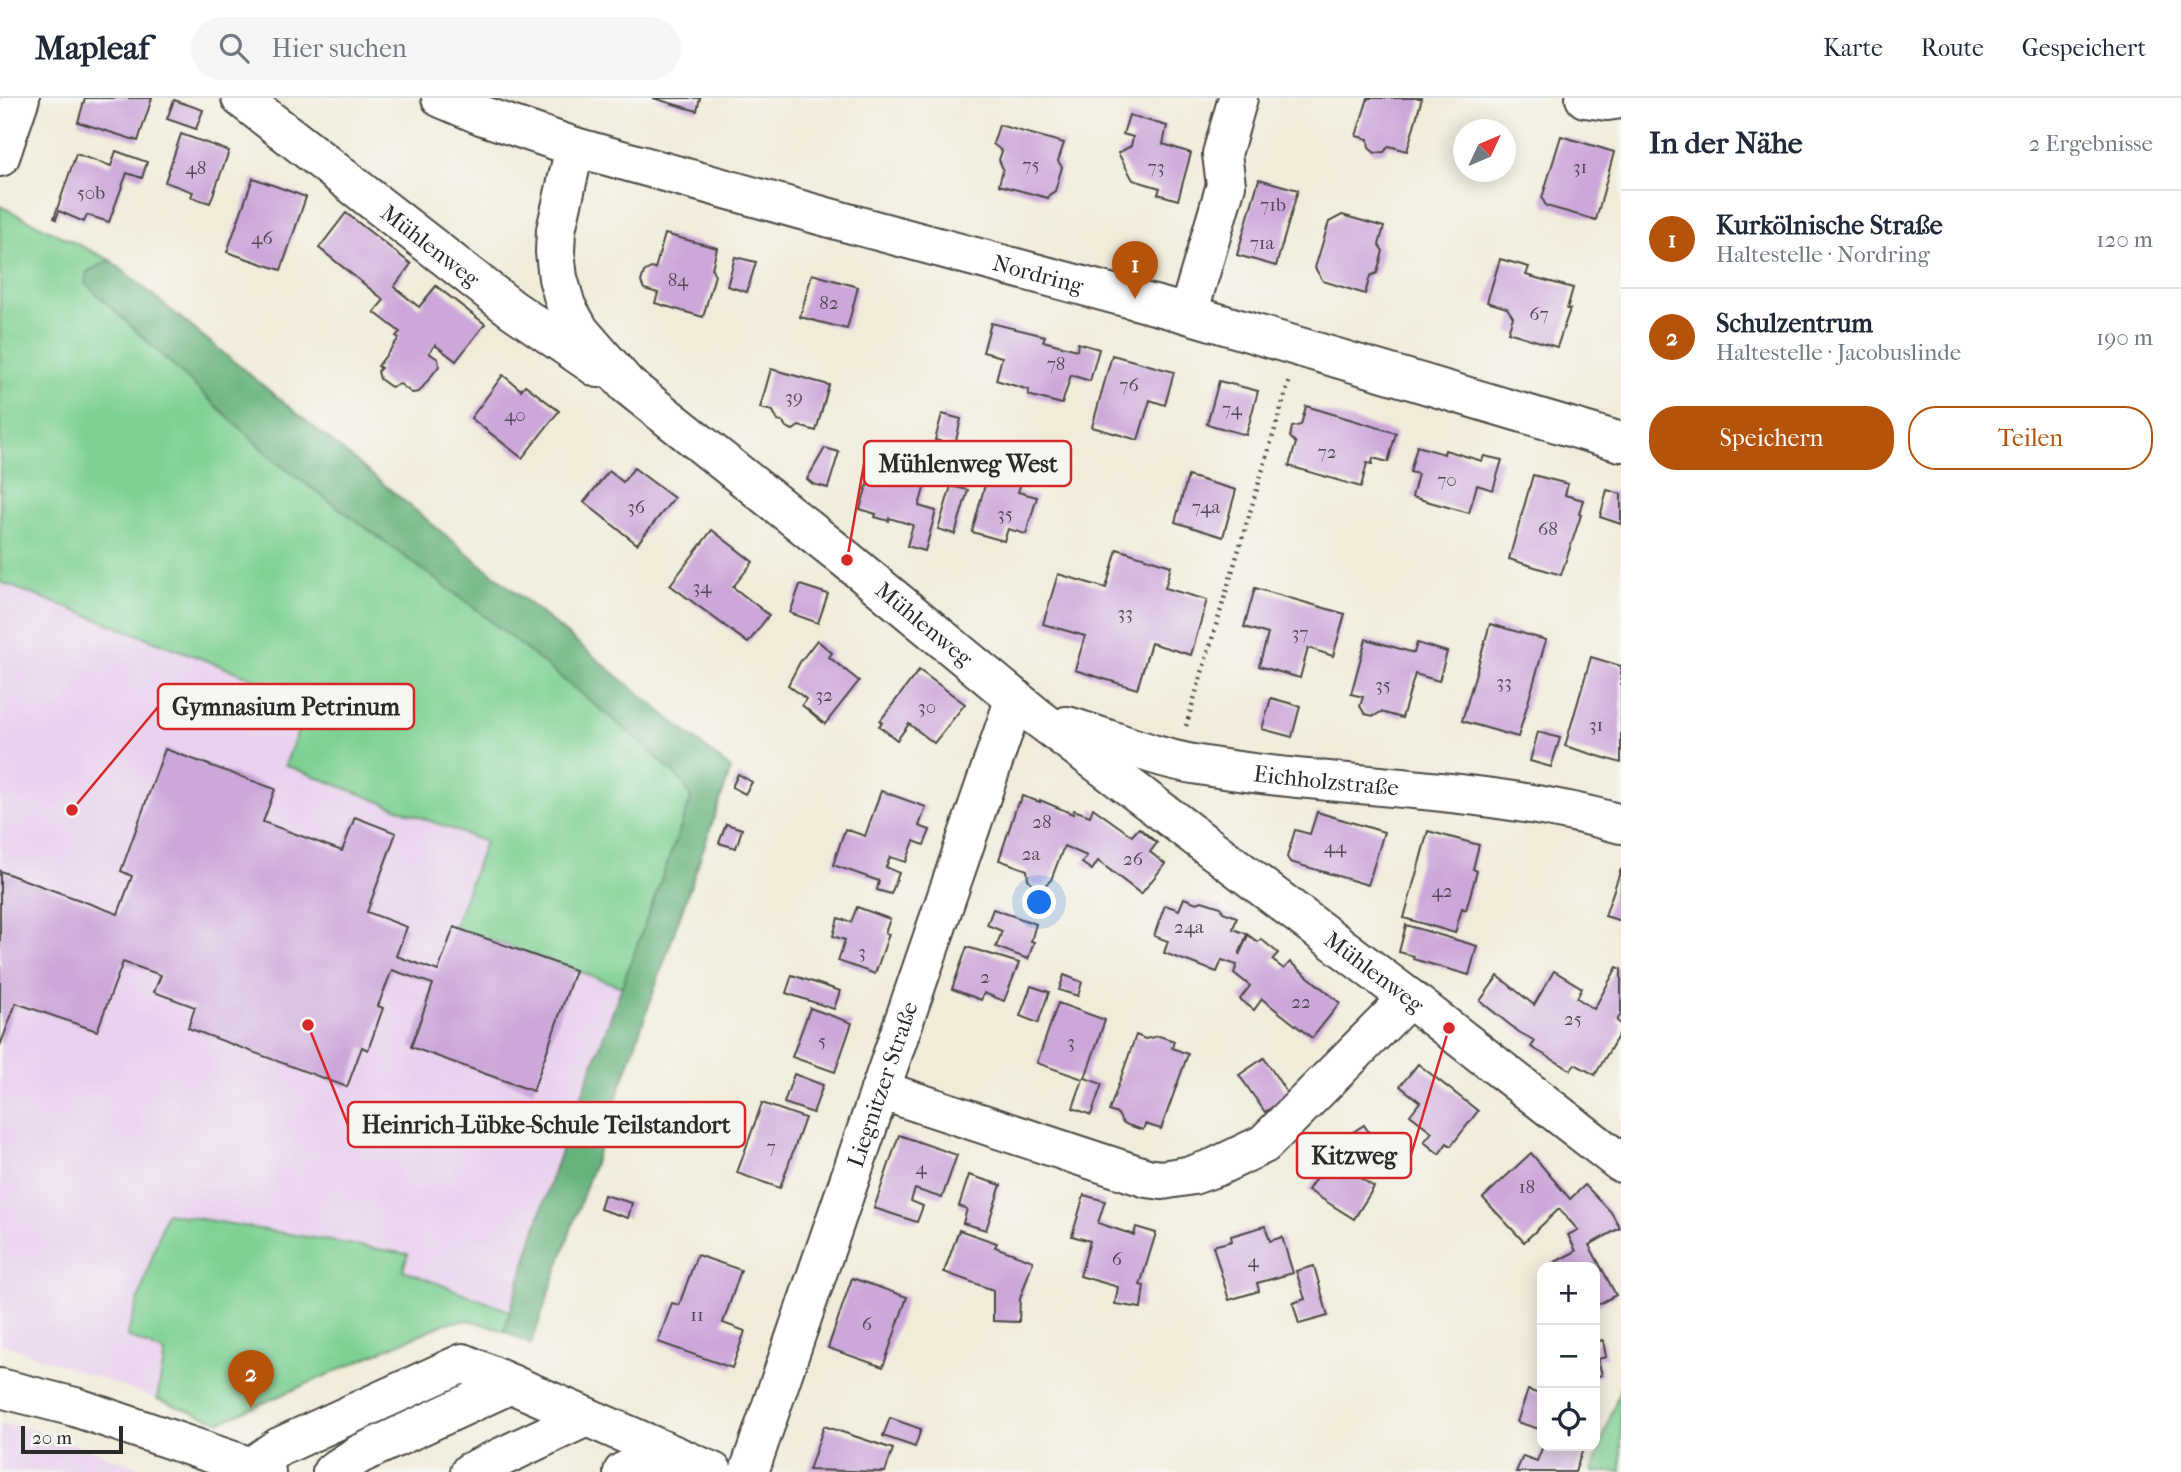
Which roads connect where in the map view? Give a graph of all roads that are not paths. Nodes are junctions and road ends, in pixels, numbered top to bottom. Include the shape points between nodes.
1 (20, 98) edge
2 (241, 98) edge
3 (441, 98) edge
4 (1238, 98) edge
5 (1585, 98) edge
6 (1621, 99) edge
7 (575, 147) junction
8 (0, 157) edge
9 (1188, 314) junction
10 (627, 385) junction
11 (1621, 442) edge
12 (1026, 707) junction
13 (1188, 763) junction
14 (1621, 824) edge
15 (1191, 833) junction
16 (1409, 998) junction
17 (880, 1090) junction
18 (1621, 1164) edge
19 (511, 1384) junction
20 (0, 1388) edge
21 (586, 1417) junction
22 (666, 1452) junction
23 (259, 1469) edge
24 (332, 1472) edge
25 (470, 1472) edge
26 (623, 1472) edge
27 (713, 1472) edge
28 (749, 1472) edge

1 - 8 street
2 - 10 street, Mühlenweg via 512,309
3 - 7 street
4 - 9 street via 1222,154 1226,185
5 - 6 street
7 - 9 street, Nordring
7 - 10 street, Mühlenweg via 556,230 558,278 580,331
9 - 11 street, Nordring
10 - 12 street, Mühlenweg
12 - 13 street, Eichholzstraße
12 - 15 street, Mühlenweg
12 - 17 street, Liegnitzer Straße
13 - 14 street, Eichholzstraße via 1482,796 1565,809
13 - 15 street, Mühlenweg via 1175,790
15 - 16 street, Mühlenweg
16 - 17 street via 1264,1144 1177,1179 1147,1178
16 - 18 street, Mühlenweg
17 - 28 street, Liegnitzer Straße
19 - 21 street
19 - 23 street via 463,1363 279,1447
19 - 24 street via 360,1454
20 - 23 street via 75,1406
21 - 22 street
21 - 25 street
22 - 26 street
22 - 27 street

